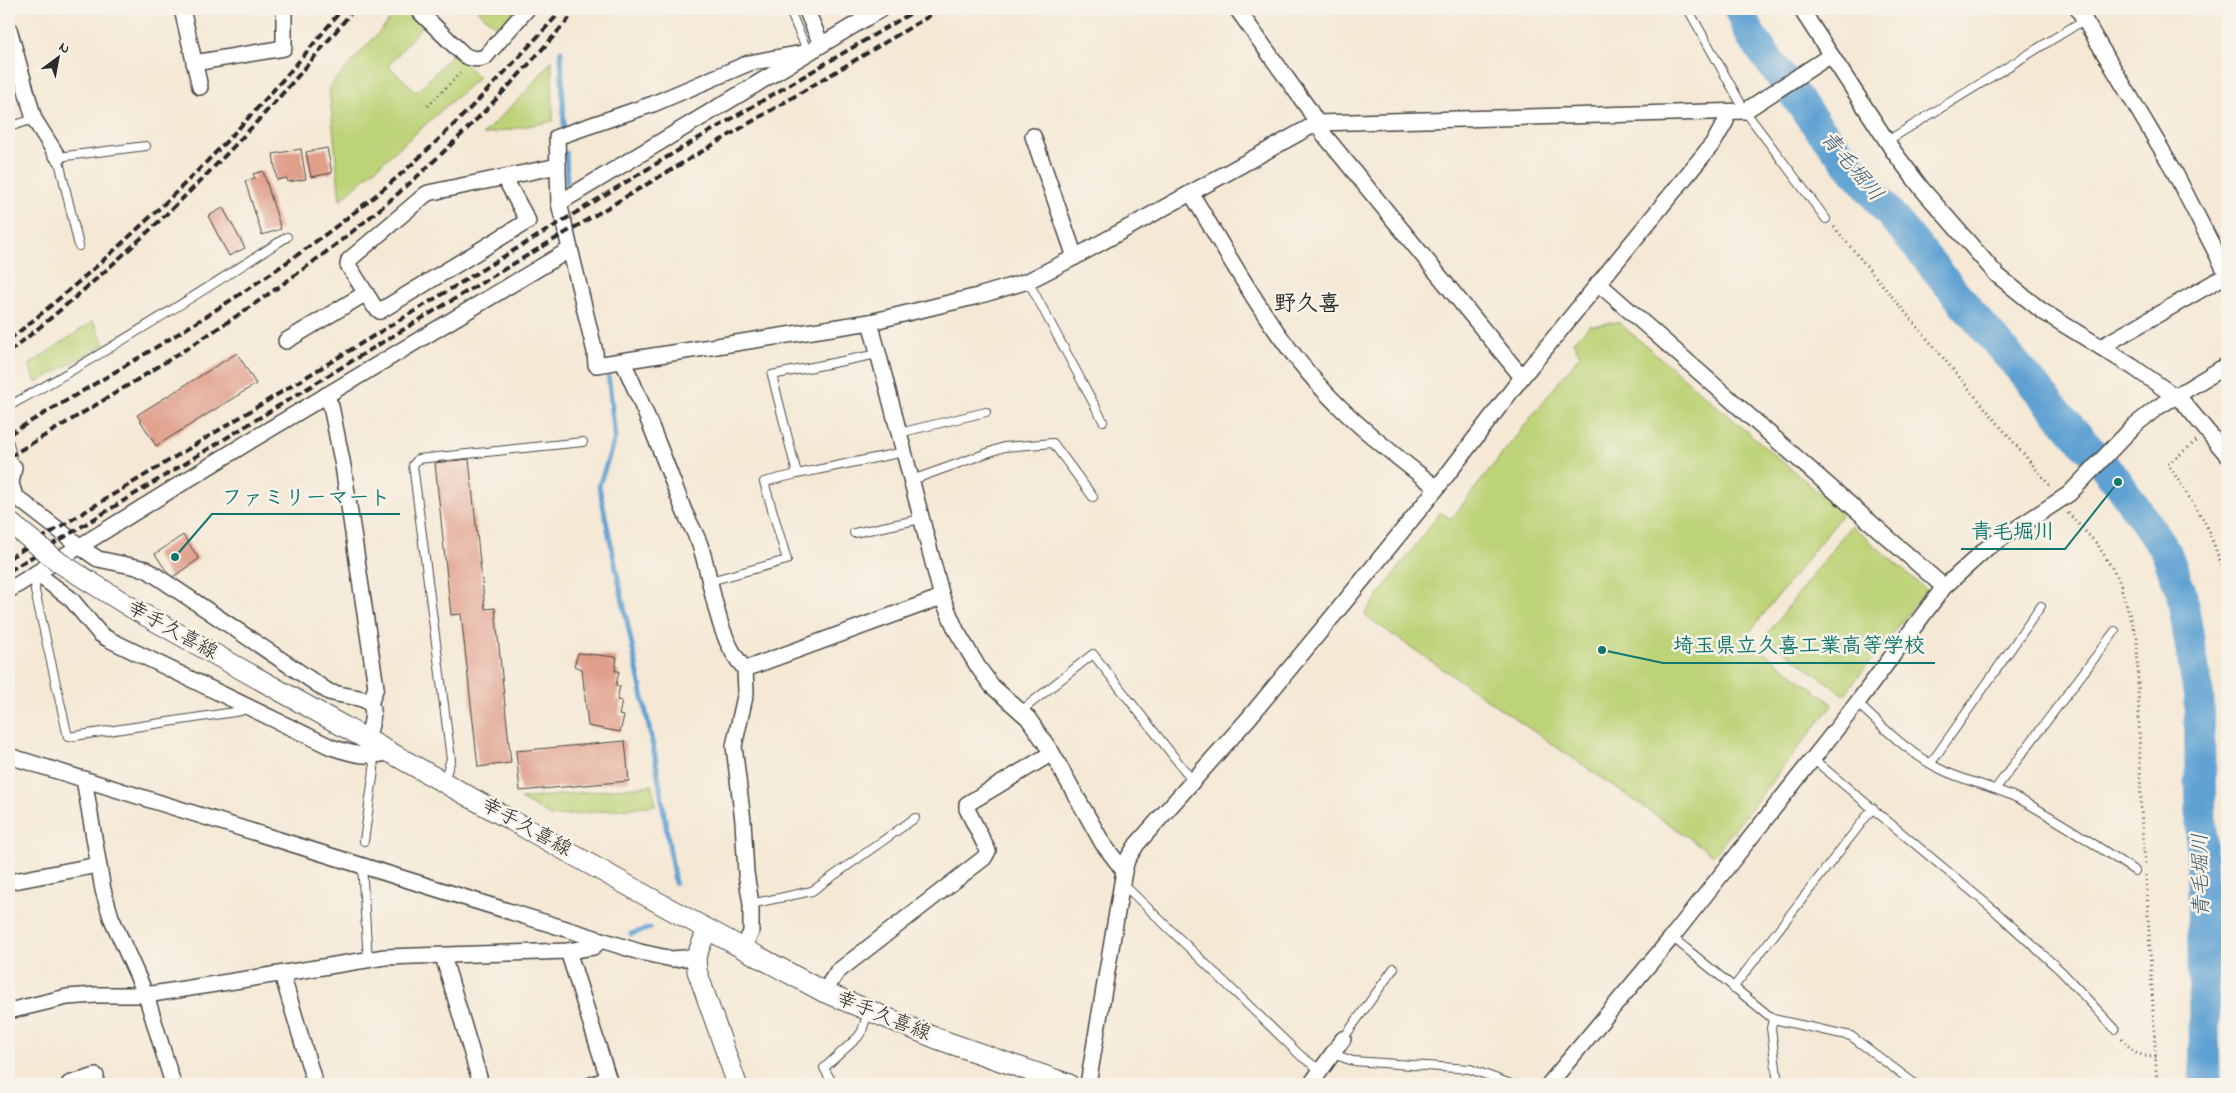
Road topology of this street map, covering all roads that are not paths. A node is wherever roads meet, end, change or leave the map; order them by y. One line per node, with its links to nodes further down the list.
1 (182, 9): 16 (street)
2 (284, 9): 16 (street)
3 (420, 9): 4 (street)
4 (527, 9)
5 (789, 9): 14 (lane)
6 (806, 9): 13 (street)
7 (879, 9): 13 (street)
8 (1237, 9): 21 (street)
9 (1688, 9): 18 (lane)
10 (1801, 9): 15 (street)
11 (2081, 15): 24 (lane); 36 (street)
12 (9, 29): 20 (street)
13 (821, 44): 14 (street)
14 (808, 52): 27 (street); 30 (street)
15 (1827, 58): 18 (street); 24 (street)
16 (194, 63): 17 (street)
17 (200, 87)
18 (1748, 109): 19 (street); 31 (lane)
19 (1725, 112): 21 (street); 38 (street)
20 (34, 119): 22 (lane); 26 (street)
21 (1317, 123): 29 (street); 46 (street)
22 (9, 127)
23 (1032, 136): 35 (street)
24 (1887, 141): 42 (street)
25 (146, 146): 26 (lane)
26 (58, 157): 33 (lane)
27 (558, 166): 28 (street); 30 (street)
28 (508, 177): 39 (street); 39 (street)
29 (1191, 193): 35 (street); 60 (street)
30 (559, 203): 34 (street)
31 (1826, 219)
32 (287, 236): 49 (lane)
33 (79, 246)
34 (569, 250): 44 (street); 47 (street)
35 (1075, 257): 37 (street)
36 (2227, 276): 42 (street)
37 (1028, 281): 40 (street); 51 (lane)
38 (1598, 283): 46 (street); 68 (street)
39 (366, 293): 41 (street)
40 (870, 322): 43 (street); 44 (street)
41 (286, 340)
42 (2101, 347): 48 (street)
43 (878, 354): 52 (street); 58 (lane)
44 (623, 362): 67 (street)
45 (2227, 365): 48 (street)
46 (1522, 377): 60 (street)
47 (326, 395): 65 (street); 75 (street)
48 (2174, 395): 56 (street); 68 (street)
49 (9, 406)
50 (986, 412): 52 (lane)
51 (1103, 421)
52 (899, 433): 55 (street)
53 (583, 442): 85 (lane)
54 (9, 443): 57 (lane)
55 (904, 452): 58 (lane); 59 (street)
56 (2227, 456)
57 (14, 467): 65 (street)
58 (797, 474): 67 (lane)
59 (912, 480): 61 (lane); 62 (street)
60 (1437, 488): 84 (street)
61 (1093, 497)
62 (922, 519): 64 (lane); 70 (street)
63 (9, 522): 78 (main road, 幸手久喜線, bridge)
64 (854, 533)
65 (78, 546): 66 (street); 75 (street)
66 (36, 573): 69 (street); 76 (street); 76 (lane)
67 (710, 581): 73 (street)
68 (1944, 588): 74 (street)
69 (9, 590)
70 (942, 597): 73 (street); 77 (street)
71 (2041, 606): 82 (lane)
72 (2115, 631): 86 (lane)
73 (745, 669): 95 (street)
74 (1857, 703): 81 (street); 82 (lane)
75 (370, 704): 78 (street)
76 (249, 706): 78 (street)
77 (1021, 711): 79 (street); 84 (lane)
78 (377, 749): 85 (main road, 幸手久喜線); 89 (lane)
79 (1052, 753): 93 (street); 107 (street)
80 (9, 756): 83 (street)
81 (1813, 758): 87 (lane); 97 (street)
82 (1931, 763): 86 (lane)
83 (84, 779): 90 (street); 91 (street)
84 (1192, 781): 93 (street)
85 (444, 782): 96 (main road, 幸手久喜線)
86 (1996, 788): 92 (lane)
87 (1873, 808): 106 (lane); 112 (lane)
88 (915, 818): 95 (lane)
89 (364, 841)
90 (362, 864): 98 (street); 103 (lane)
91 (98, 865): 94 (street); 108 (street)
92 (2135, 871)
93 (1123, 877): 115 (lane); 126 (street)
94 (9, 882)
95 (751, 904): 99 (street)
96 (707, 930): 99 (main road, 幸手久喜線); 102 (street)
97 (1672, 937): 106 (lane); 129 (street)
98 (601, 940): 100 (street); 102 (street)
99 (743, 949): 107 (main road, 幸手久喜線)
100 (568, 952): 101 (street); 117 (street)
101 (443, 956): 103 (street); 121 (street)
102 (696, 957): 123 (street)
103 (368, 961): 105 (street)
104 (1394, 968): 113 (lane)
105 (282, 974): 108 (street); 120 (street)
106 (1733, 988): 111 (lane)
107 (824, 992): 110 (main road, 幸手久喜線)
108 (146, 996): 109 (street); 119 (street)
109 (9, 1011)
110 (868, 1012): 124 (lane); 125 (main road, 幸手久喜線)
111 (1773, 1019): 130 (lane); 131 (lane)
112 (2115, 1029)
113 (1343, 1039): 114 (street)
114 (1333, 1054): 115 (street); 128 (lane)
115 (1321, 1071): 127 (street)
116 (96, 1076): 118 (street)
117 (609, 1082): 122 (street)
118 (69, 1084)
119 (173, 1084)
120 (315, 1084)
121 (481, 1084)
122 (594, 1084)
123 (737, 1084)
124 (833, 1084)
125 (1068, 1084)
126 (1088, 1084)
127 (1311, 1084)
128 (1511, 1084)
129 (1549, 1084)
130 (1778, 1084)
131 (1915, 1084)

